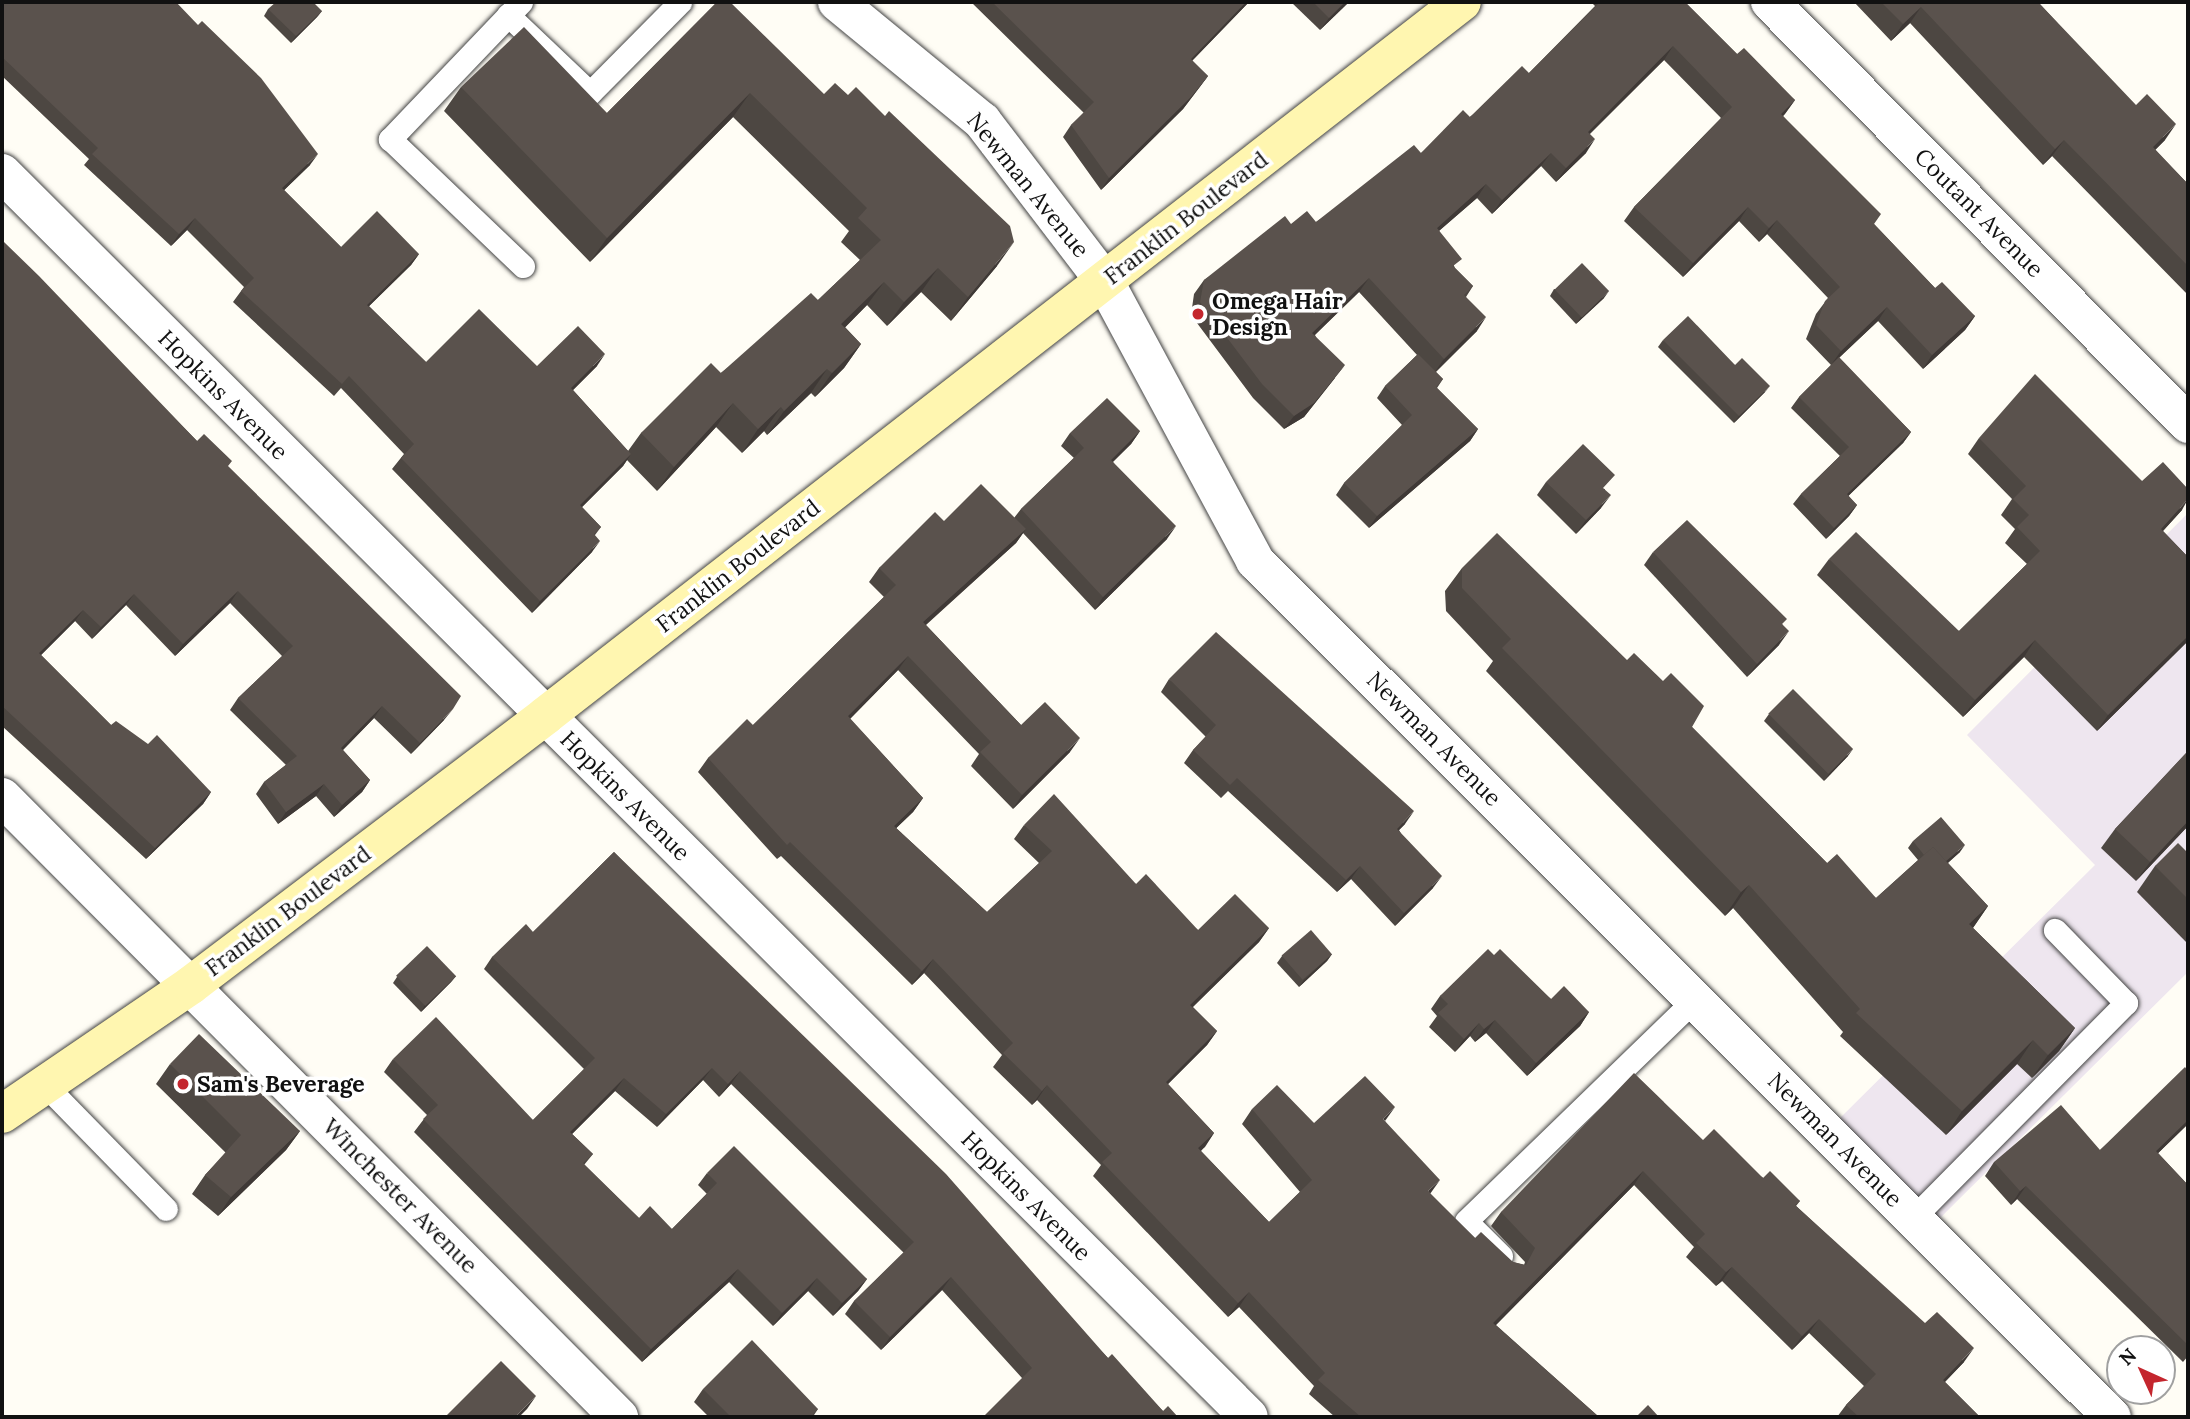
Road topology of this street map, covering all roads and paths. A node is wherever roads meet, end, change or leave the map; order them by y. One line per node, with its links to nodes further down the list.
1 (680, 2): 5 (lane)
2 (837, 2): 8 (street, Newman Avenue)
3 (1462, 2): 8 (street, Franklin Boulevard)
4 (1770, 2): 9 (street, Coutant Avenue)
5 (514, 8): 7 (lane)
6 (2, 173): 10 (street, Hopkins Avenue)
7 (523, 266)
8 (1105, 282): 10 (street, Franklin Boulevard); 14 (street, Newman Avenue)
9 (2188, 424)
10 (545, 716): 13 (street, Franklin Boulevard); 21 (street, Hopkins Avenue)
11 (2, 797): 13 (street, Winchester Avenue)
12 (2055, 930): 18 (lane)
13 (191, 985): 15 (street, Franklin Boulevard); 20 (street, Winchester Avenue)
14 (1694, 999): 18 (street, Newman Avenue); 19 (lane)
15 (45, 1085): 16 (street, Franklin Boulevard); 17 (lane)
16 (2, 1114)
17 (166, 1209)
18 (1913, 1218): 22 (street, Newman Avenue)
19 (1512, 1266)
20 (619, 1417)
21 (1249, 1417)
22 (2112, 1417)

